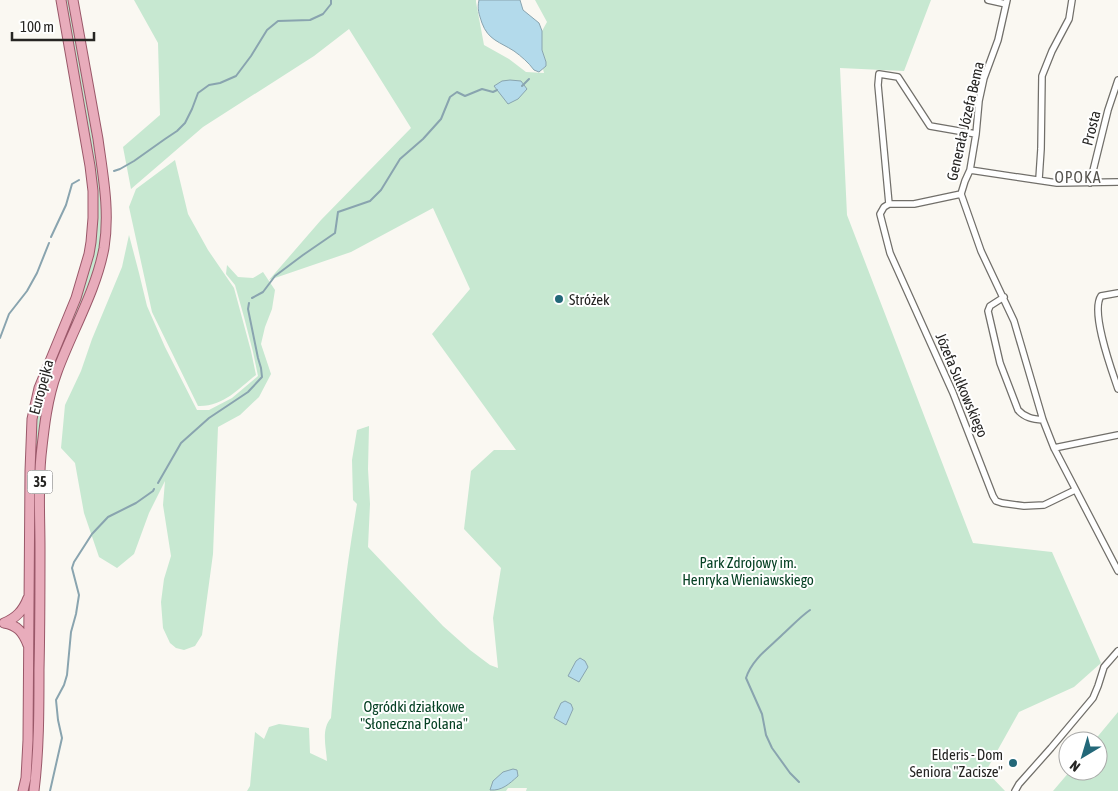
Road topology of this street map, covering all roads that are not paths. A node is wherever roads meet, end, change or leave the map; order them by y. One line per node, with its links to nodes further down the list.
1 (61, 0): 22 (main road, Europejka / 35)
2 (73, 0): 26 (main road, Europejka / 35)
3 (988, 0): 5 (street, Generała Józefa Bema)
4 (1072, 0): 9 (street)
5 (1007, 2): 7 (street, Generała Józefa Bema)
6 (1118, 80): 11 (street, Prosta)
7 (976, 134): 8 (street, Generała Józefa Bema); 13 (street, Józefa Sułkowskiego)
8 (970, 170): 9 (street); 12 (street, Generała Józefa Bema)
9 (1039, 180): 11 (street)
10 (1118, 182): 11 (street)
11 (1090, 183)
12 (961, 194): 13 (street); 15 (street, Generała Józefa Bema)
13 (889, 204): 20 (street, Józefa Sułkowskiego)
14 (1118, 293): 16 (street)
15 (1004, 298): 17 (street, Generała Józefa Bema); 17 (street)
16 (1118, 389)
17 (1043, 420): 19 (street, Generała Józefa Bema)
18 (1118, 436): 19 (street)
19 (1054, 448): 20 (street, Generała Józefa Bema)
20 (1075, 490): 21 (street, Generała Józefa Bema)
21 (1118, 571)
22 (30, 593): 23 (main road, Europejka / 35); 23 (main road)
23 (29, 648): 25 (main road, Europejka / 35)
24 (1118, 651): 27 (street)
25 (23, 791)
26 (34, 791)
27 (1015, 791)

